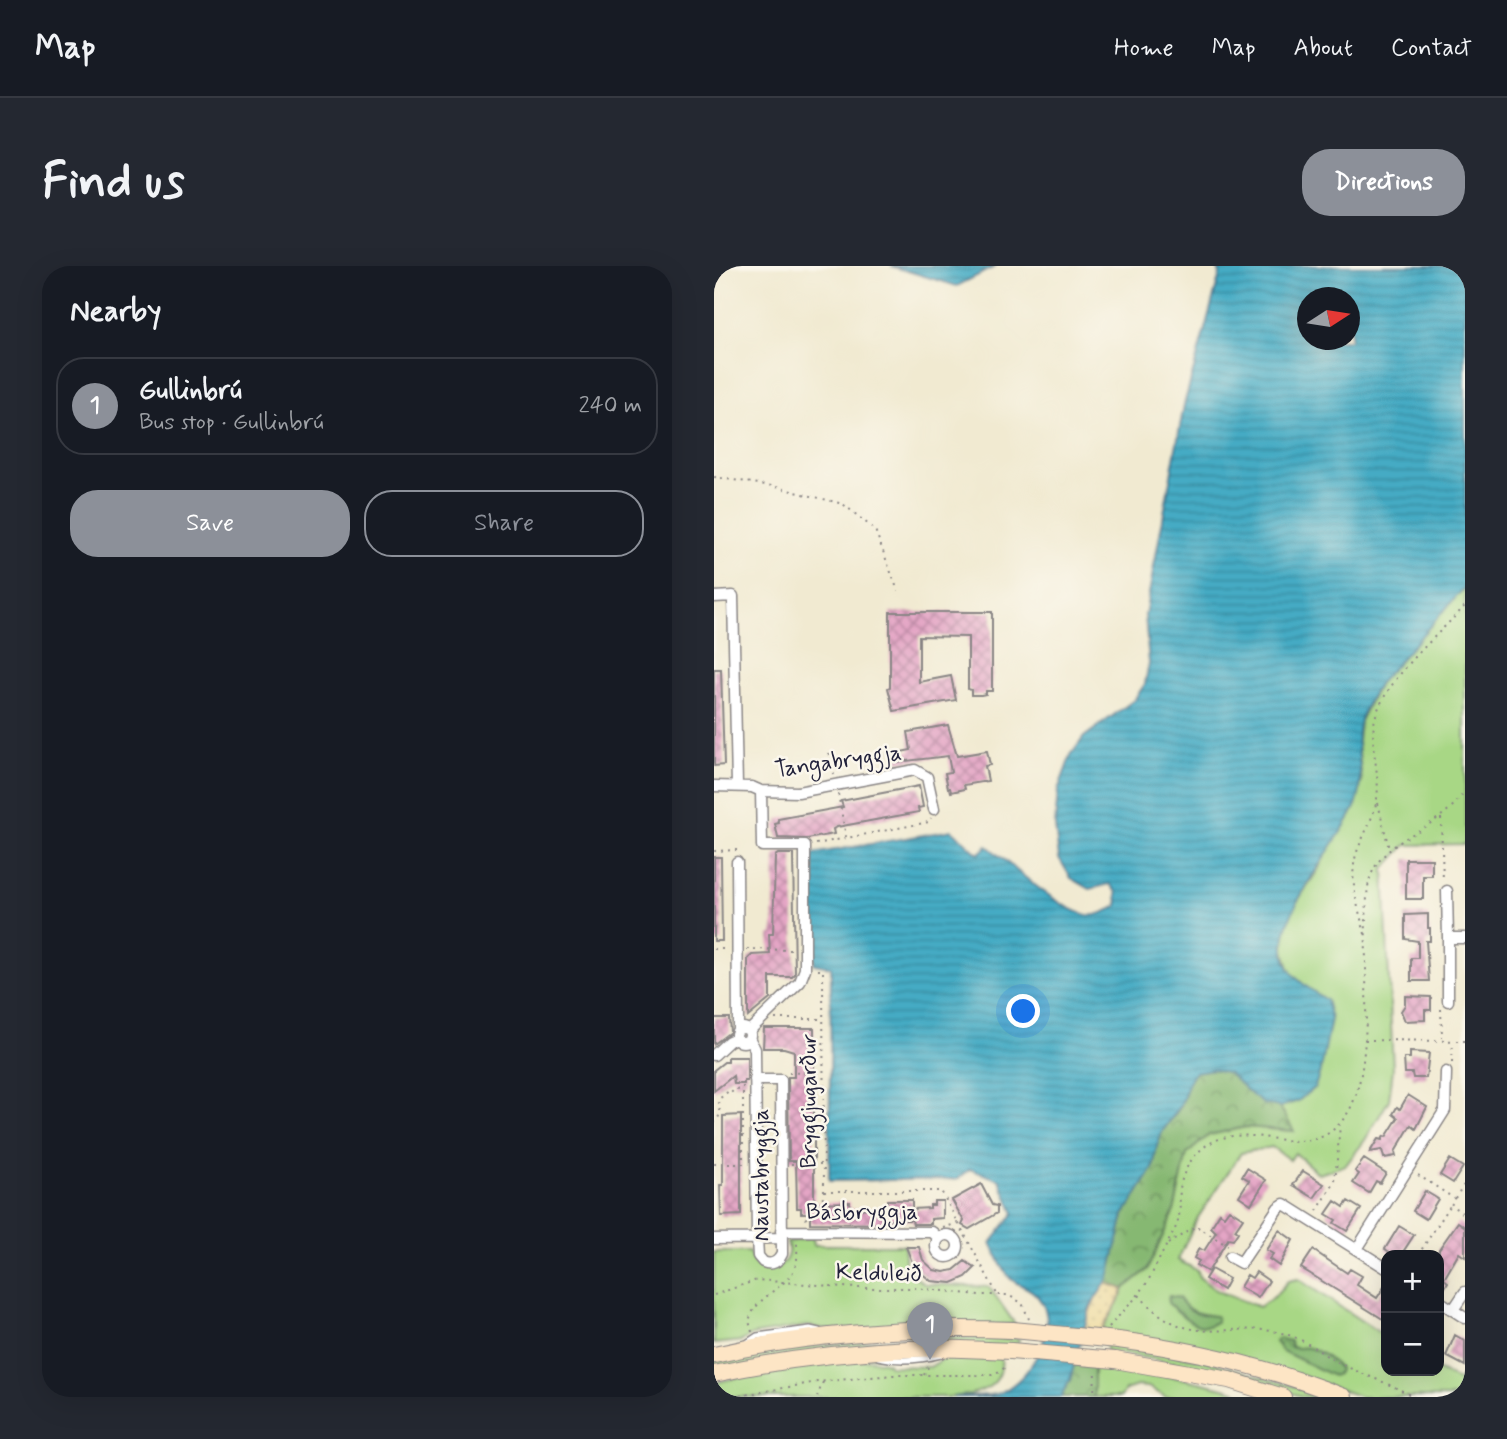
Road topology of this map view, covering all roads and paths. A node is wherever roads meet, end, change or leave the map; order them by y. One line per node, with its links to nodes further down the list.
1 (714, 477): 2 (path)
2 (898, 591)
3 (714, 597): 9 (street)
4 (1465, 606): 12 (path)
5 (829, 753): 6 (path)
6 (833, 770)
7 (836, 785): 11 (street, Tangabryggja); 13 (street, Tangabryggja); 15 (path)
8 (714, 786): 9 (street, Tangabryggja)
9 (737, 786): 11 (street, Tangabryggja)
10 (1465, 790): 14 (path)
11 (761, 791): 16 (street, Tangabryggja)
12 (1377, 800): 17 (path); 21 (path)
13 (934, 809): 15 (path)
14 (1441, 818): 17 (path); 20 (path)
15 (846, 838): 16 (path)
16 (804, 846): 26 (street)
17 (1390, 849): 21 (path)
18 (714, 851): 19 (path)
19 (737, 856): 25 (street, Naustabryggja)
20 (1447, 891): 22 (street)
21 (1366, 937): 34 (path)
22 (1448, 938): 23 (street); 30 (street)
23 (1465, 938)
24 (714, 949): 25 (path)
25 (737, 949): 26 (path); 33 (street, Naustabryggja)
26 (805, 950): 27 (street)
27 (805, 969): 28 (path); 31 (street)
28 (823, 981): 29 (path); 32 (path, Bryggjugarður)
29 (831, 981)
30 (1448, 1001): 35 (path)
31 (764, 1016): 32 (path); 33 (street)
32 (823, 1019): 47 (path, Bryggjugarður)
33 (743, 1034): 38 (street); 40 (street, Naustabryggja)
34 (1364, 1040): 35 (path); 42 (path)
35 (1442, 1041): 36 (path)
36 (1453, 1041): 37 (path); 39 (path)
37 (1465, 1041)
38 (714, 1055)
39 (1446, 1072): 48 (street)
40 (755, 1080): 57 (street, Naustabryggja); 59 (street, Naustabryggja)
41 (714, 1123): 44 (path)
42 (1340, 1124): 54 (path); 61 (path)
43 (714, 1164): 44 (path)
44 (743, 1164): 45 (path)
45 (750, 1164)
46 (786, 1164): 47 (path)
47 (824, 1164): 50 (path, Bryggjugarður)
48 (1409, 1169): 51 (path); 62 (street)
49 (1465, 1183): 51 (path)
50 (824, 1191): 55 (path); 56 (path, Bryggjugarður)
51 (1455, 1199): 52 (path)
52 (1451, 1206): 53 (path); 63 (path)
53 (1465, 1215)
54 (1311, 1221): 62 (street); 65 (street)
55 (959, 1222): 58 (path); 70 (path)
56 (797, 1234): 57 (street, Básbryggja); 58 (street, Básbryggja); 67 (path)
57 (781, 1235): 59 (street, Básbryggja); 59 (street, Naustabryggja)
58 (936, 1235)
59 (757, 1238): 60 (street, Básbryggja)
60 (714, 1239)
61 (1167, 1244): 65 (path); 71 (path)
62 (1357, 1249): 66 (street)
63 (1421, 1250)
64 (1230, 1257): 65 (street)
65 (1247, 1257)
66 (1381, 1265)
67 (784, 1282): 69 (path, Kelduleið); 70 (path, Kelduleið); 76 (path)
68 (1465, 1292): 73 (street)
69 (714, 1295)
70 (998, 1295): 75 (path, Kelduleið)
71 (1139, 1295): 77 (path); 91 (path)
72 (1444, 1304): 73 (street)
73 (1453, 1310): 74 (street)
74 (1465, 1318)
75 (1029, 1323)
76 (756, 1334)
77 (1114, 1334): 78 (main road, bridge); 90 (main road)
78 (714, 1355)
79 (1010, 1356): 82 (main road); 83 (path); 89 (main road, bridge)
80 (930, 1360): 83 (path)
81 (1096, 1368): 88 (path)
82 (714, 1374)
83 (924, 1375): 84 (path)
84 (823, 1381): 86 (path); 87 (path)
85 (1465, 1390): 92 (path)
86 (733, 1397)
87 (817, 1397)
88 (1094, 1397)
89 (1283, 1397)
90 (1344, 1397)
91 (1414, 1397)
92 (1459, 1397)

